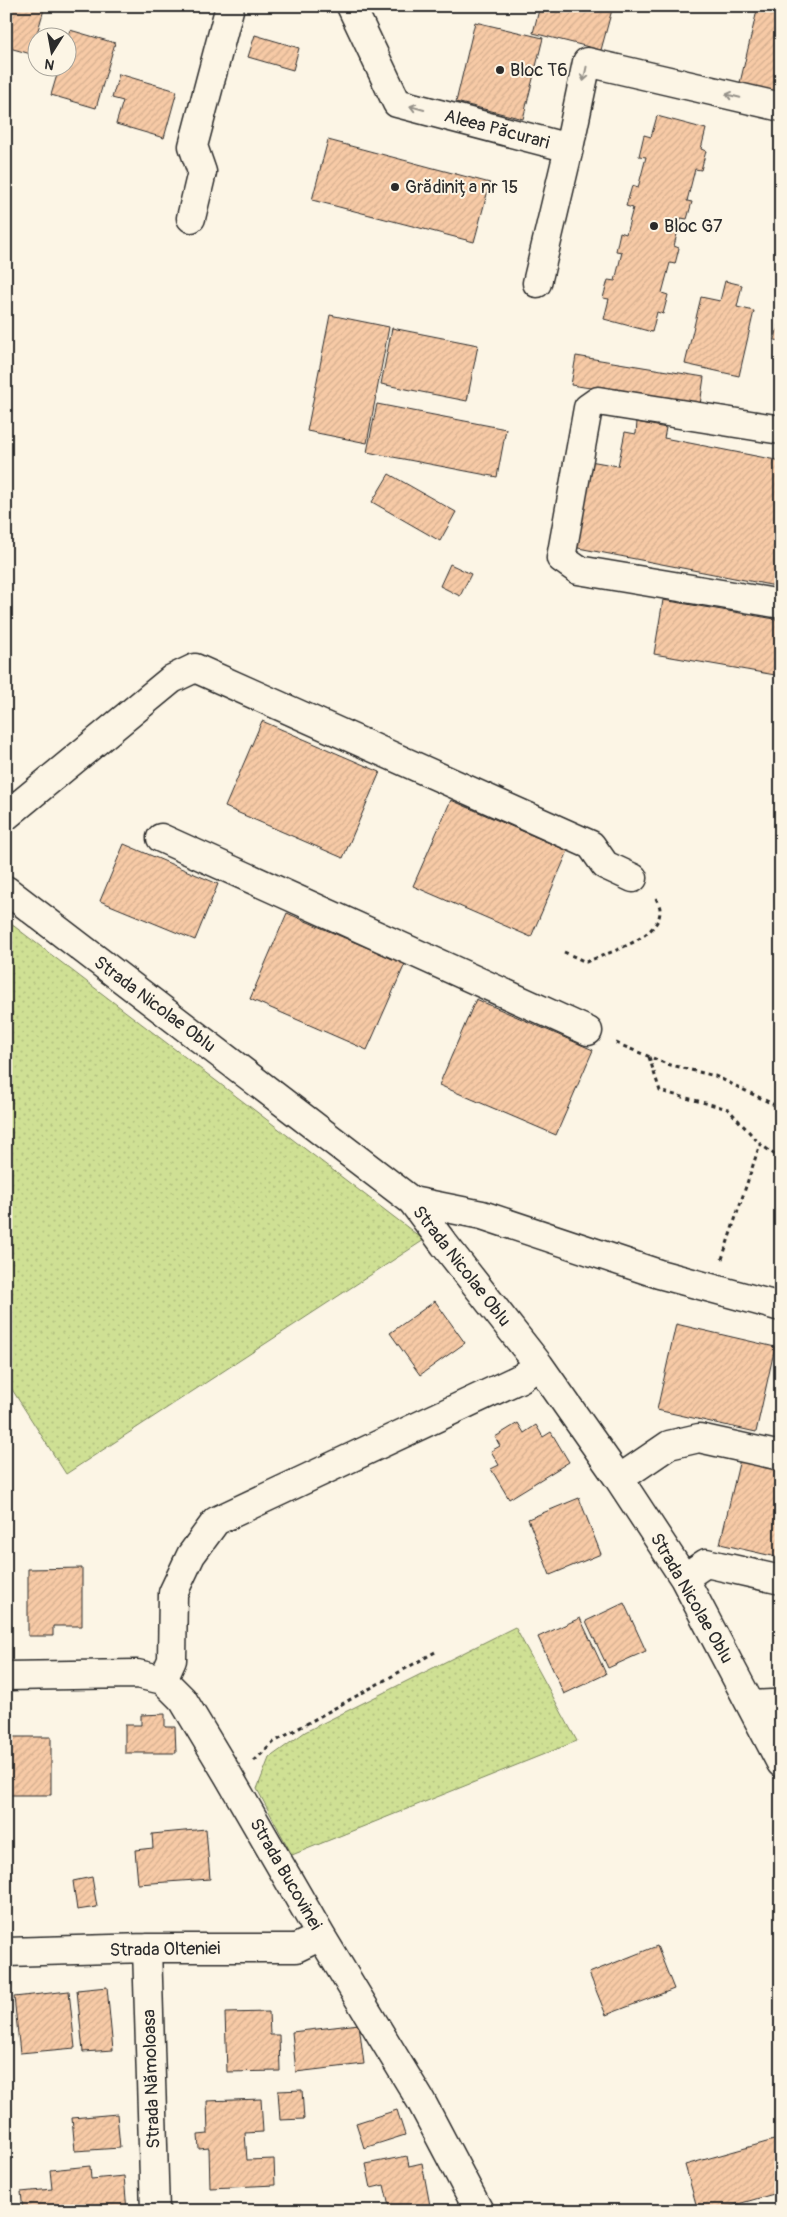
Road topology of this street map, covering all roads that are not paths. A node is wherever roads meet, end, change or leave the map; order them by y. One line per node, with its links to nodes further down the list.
1 (230, 6): 5 (street)
2 (351, 6): 4 (street, Aleea Păcurari, one-way to 2)
3 (781, 107): 4 (street, Aleea Păcurari, one-way to 4)
4 (569, 148): 6 (street)
5 (191, 218)
6 (537, 283)
7 (781, 430): 8 (street)
8 (781, 604)
9 (6, 816): 11 (street)
10 (161, 838): 13 (street)
11 (633, 878)
12 (6, 890): 14 (street, Strada Nicolae Oblu)
13 (588, 1031)
14 (412, 1201): 15 (street); 16 (street, Strada Nicolae Oblu)
15 (781, 1308)
16 (539, 1365): 18 (street, Strada Nicolae Oblu); 22 (street)
17 (781, 1456): 18 (street)
18 (619, 1479): 19 (street, Strada Nicolae Oblu)
19 (684, 1578): 20 (street); 23 (street, Strada Nicolae Oblu)
20 (781, 1580)
21 (6, 1676): 22 (street)
22 (163, 1680): 26 (street, Strada Bucovinei)
23 (751, 1705): 24 (street); 25 (street, Strada Nicolae Oblu)
24 (781, 1706)
25 (781, 1764)
26 (321, 1936): 27 (street, Strada Olteniei); 30 (street, Strada Bucovinei)
27 (147, 1948): 28 (street, Strada Olteniei); 29 (street, Strada Nămoloasa)
28 (6, 1952)
29 (155, 2211)
30 (480, 2211)

